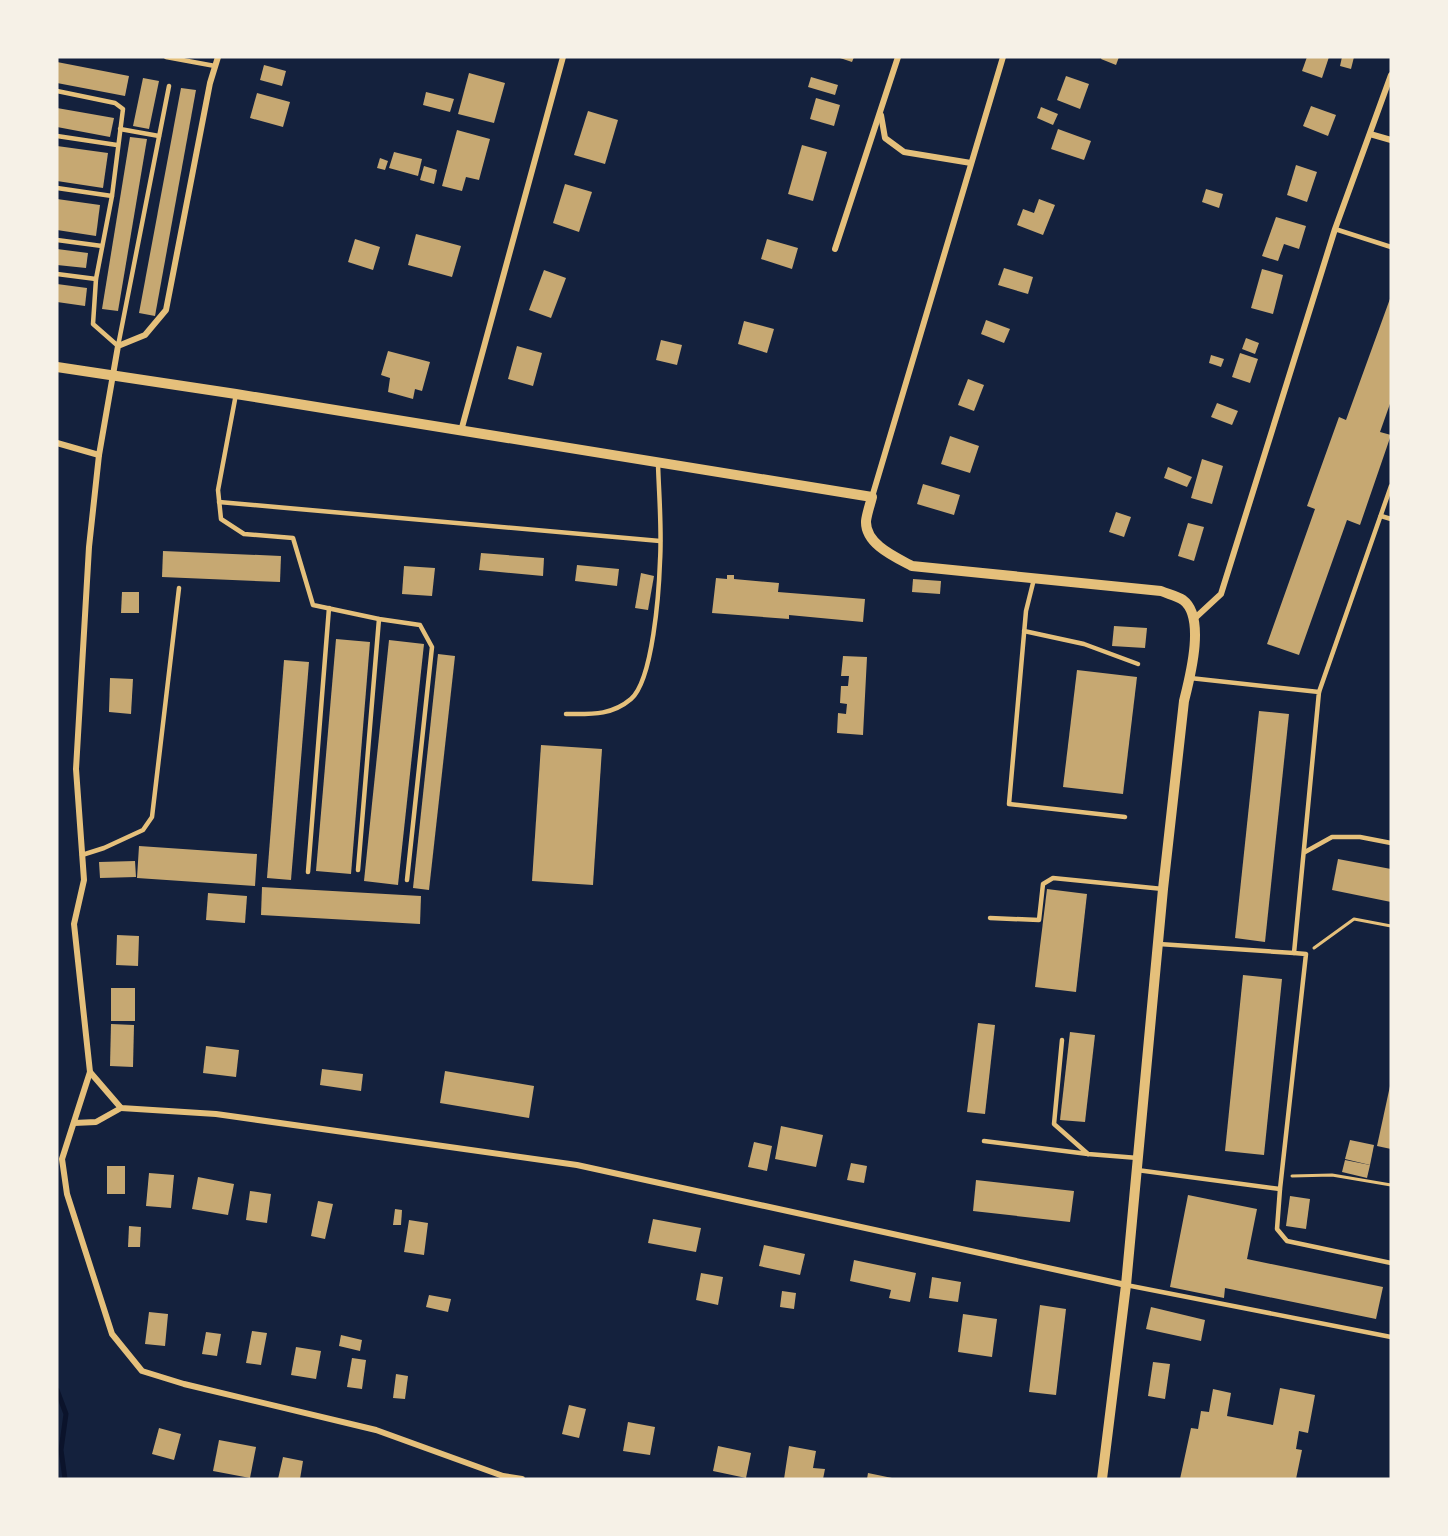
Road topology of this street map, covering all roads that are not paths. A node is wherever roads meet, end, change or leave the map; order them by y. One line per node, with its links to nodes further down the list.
1 (166, 57): 6 (lane)
2 (218, 57): 6 (street)
3 (563, 57): 31 (street)
4 (898, 57): 10 (street)
5 (1003, 57): 17 (street)
6 (215, 66): 27 (street)
7 (1391, 75): 12 (street)
8 (169, 86): 14 (lane)
9 (57, 91): 11 (lane)
10 (880, 114): 17 (street); 24 (street)
11 (120, 129): 14 (lane); 16 (lane)
12 (1370, 134): 15 (street); 20 (street)
13 (57, 136): 16 (lane)
14 (159, 136): 27 (lane)
15 (1391, 140)
16 (117, 145): 19 (lane)
17 (971, 164): 36 (street)
18 (57, 188): 19 (lane)
19 (112, 196): 22 (lane)
20 (1335, 229): 23 (lane); 45 (street)
21 (57, 240): 22 (lane)
22 (102, 246): 26 (lane)
23 (1391, 246)
24 (835, 249)
25 (57, 274): 26 (lane)
26 (96, 279): 27 (lane)
27 (118, 346): 29 (street)
28 (57, 367): 29 (street)
29 (112, 376): 30 (street); 33 (street)
30 (236, 394): 31 (street); 37 (lane)
31 (461, 431): 34 (street)
32 (57, 443): 33 (street)
33 (99, 455): 54 (street)
34 (658, 464): 36 (street); 40 (lane)
35 (1391, 486): 38 (lane)
36 (872, 498): 41 (street)
37 (219, 502): 40 (lane); 43 (lane)
38 (1381, 516): 39 (lane); 49 (lane)
39 (1391, 519)
40 (660, 542): 50 (lane)
41 (1034, 579): 45 (street); 46 (lane)
42 (179, 588): 54 (lane)
43 (329, 608): 44 (lane); 56 (lane)
44 (379, 619): 55 (lane); 57 (lane)
45 (1194, 619): 48 (street)
46 (1024, 631): 47 (lane); 51 (lane)
47 (1138, 664)
48 (1190, 678): 49 (lane); 58 (street)
49 (1319, 692): 53 (lane)
50 (566, 714)
51 (1125, 818)
52 (1391, 843): 53 (lane)
53 (1305, 852): 61 (lane)
54 (82, 855): 63 (street)
55 (358, 870)
56 (308, 872)
57 (407, 880)
58 (1163, 889): 59 (lane); 60 (street)
59 (990, 918)
60 (1158, 944): 61 (lane); 68 (street)
61 (1294, 952): 70 (lane)
62 (1062, 1040): 67 (lane)
63 (90, 1072): 64 (street); 65 (street)
64 (121, 1108): 65 (street); 72 (street)
65 (74, 1123): 74 (street)
66 (984, 1141): 67 (lane)
67 (1088, 1154): 68 (lane)
68 (1138, 1158): 69 (street)
69 (1137, 1170): 70 (lane); 72 (street)
70 (1280, 1189): 71 (lane)
71 (1391, 1263)
72 (1126, 1285): 73 (lane); 75 (street)
73 (1391, 1338)
74 (522, 1479)
75 (1102, 1479)

